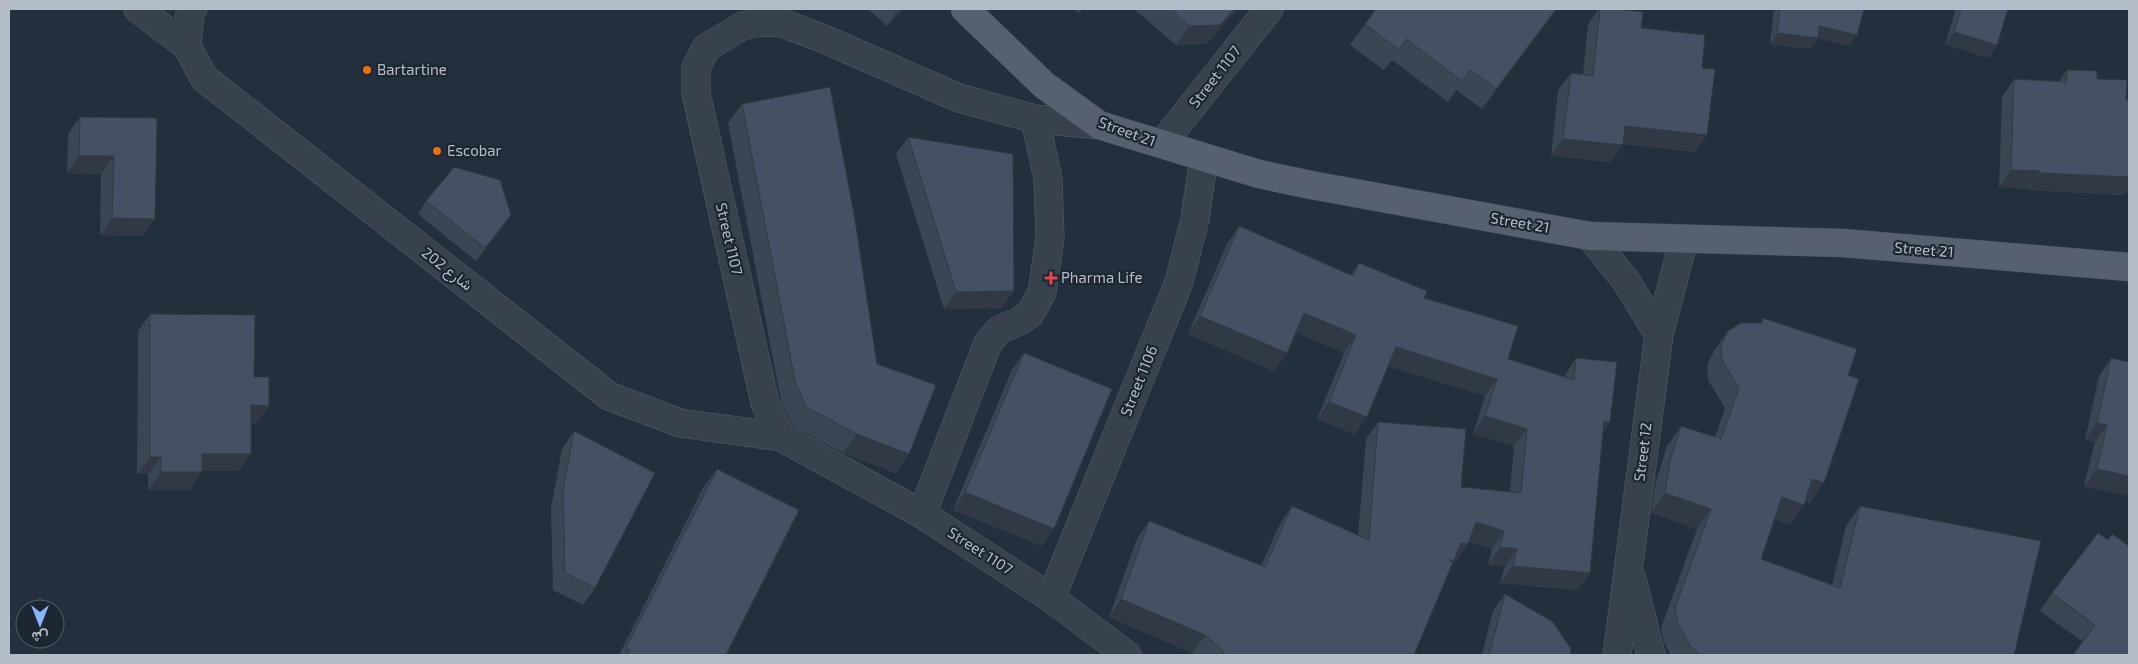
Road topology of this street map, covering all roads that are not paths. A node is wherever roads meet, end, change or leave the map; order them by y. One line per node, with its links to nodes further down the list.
1 (138, 9): 5 (street)
2 (193, 9): 5 (street)
3 (965, 9): 7 (main road, Street 21)
4 (1269, 9): 8 (street, Street 1107)
5 (187, 46): 14 (street, شارع 202)
6 (1035, 119): 7 (street, Street 1107); 14 (street, Street 1107); 15 (street)
7 (1099, 125): 8 (main road, Street 21)
8 (1162, 144): 9 (main road, Street 21)
9 (1204, 158): 10 (main road, Street 21); 17 (street, Street 1106)
10 (1590, 236): 11 (main road, Street 21); 13 (street)
11 (1684, 239): 12 (main road, Street 21); 13 (street, Street 12)
12 (2129, 267)
13 (1659, 335): 16 (street, Street 12)
14 (782, 437): 15 (street, Street 1107)
15 (922, 514): 17 (street, Street 1107)
16 (1628, 568): 19 (street, Street 12); 20 (street, Street 12)
17 (1051, 598): 18 (street, Street 1107)
18 (1127, 655)
19 (1617, 655)
20 (1651, 655)

